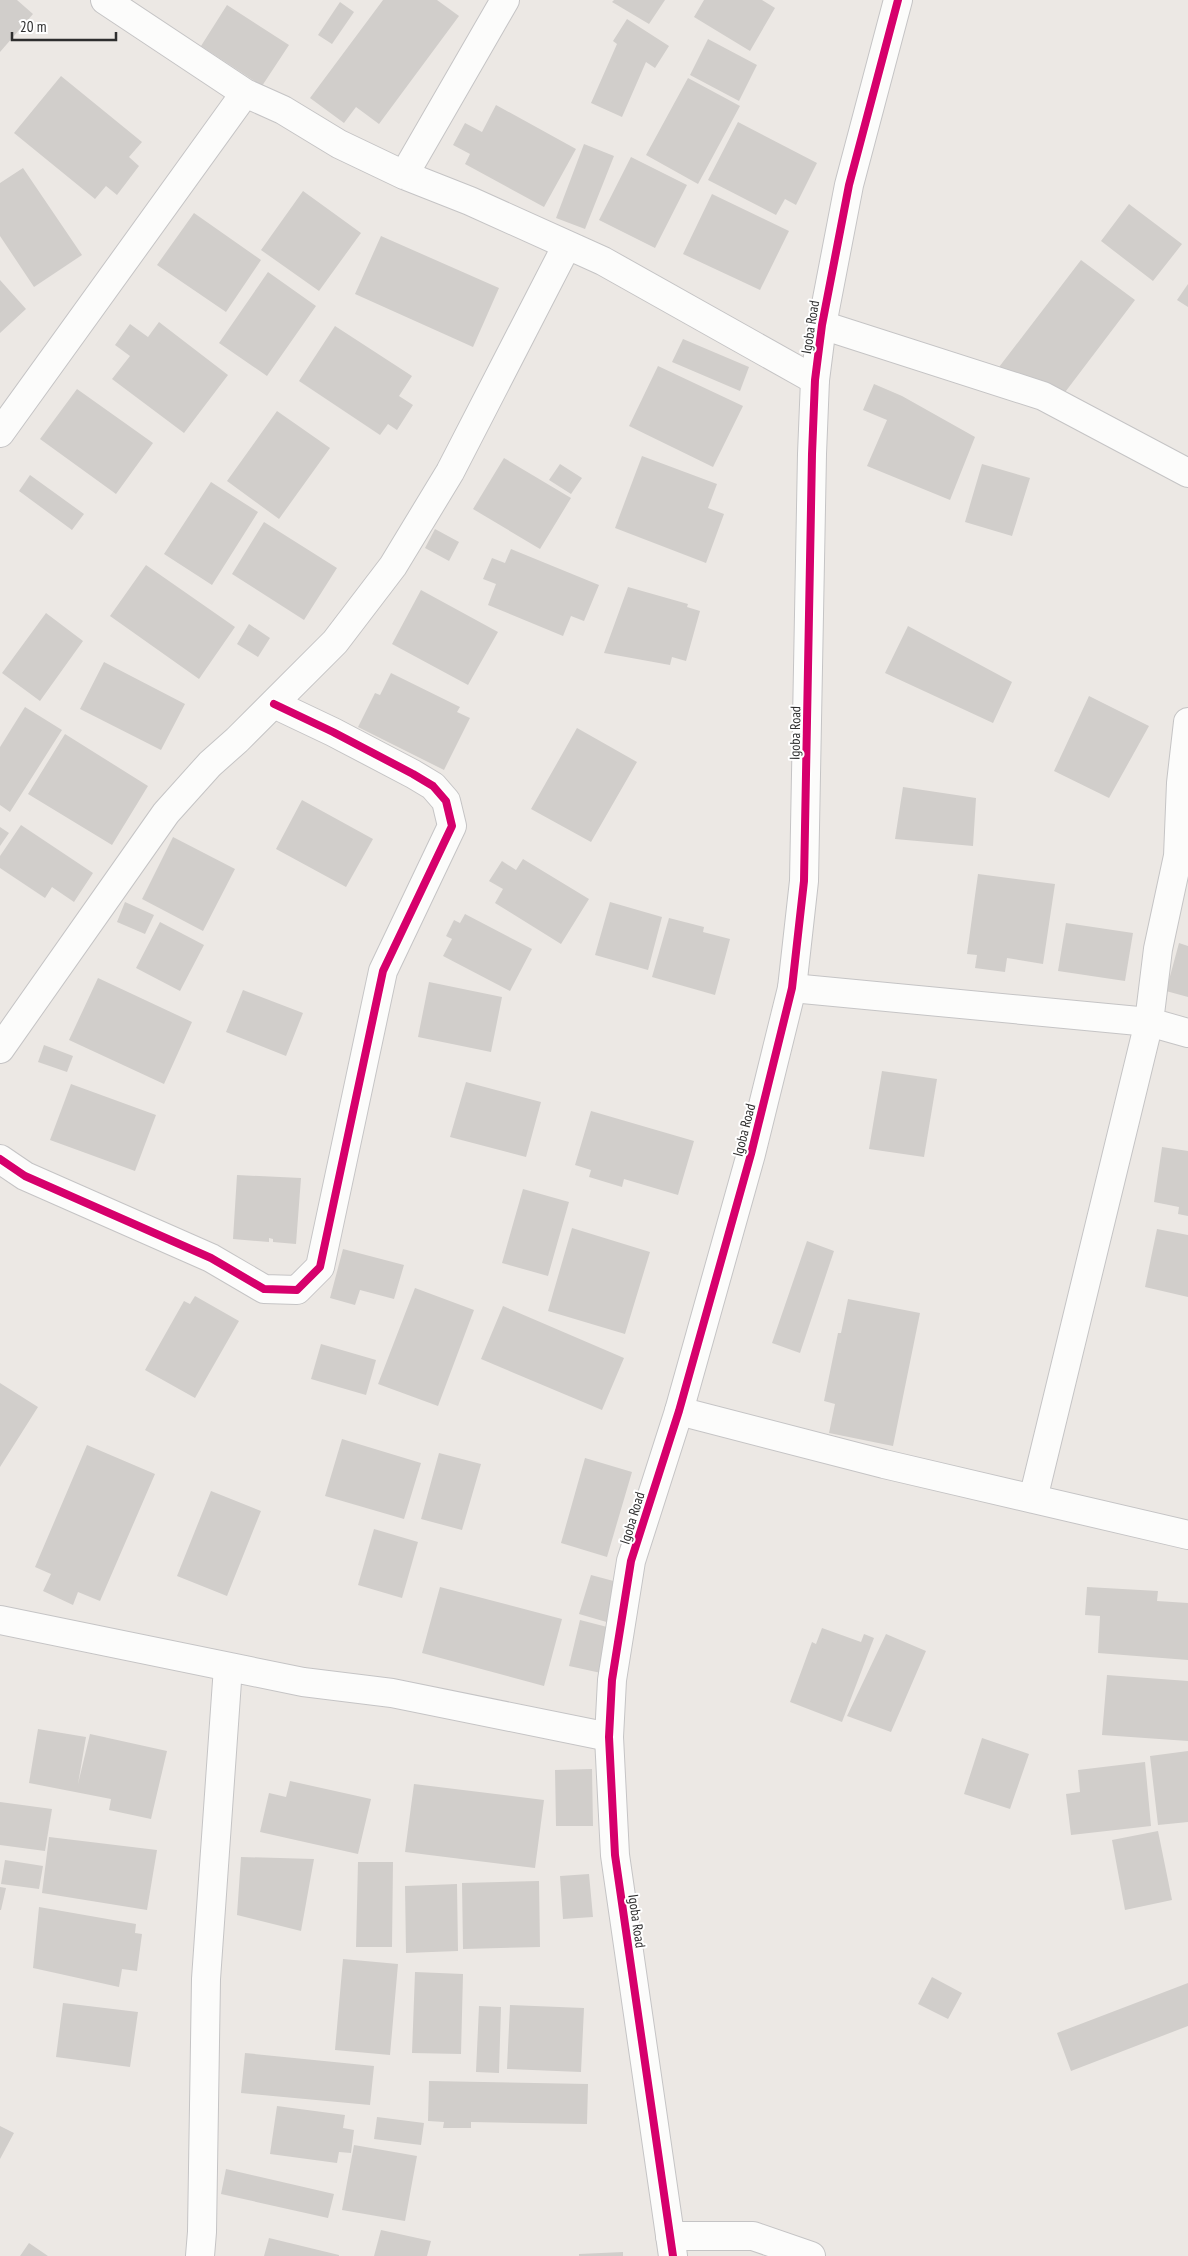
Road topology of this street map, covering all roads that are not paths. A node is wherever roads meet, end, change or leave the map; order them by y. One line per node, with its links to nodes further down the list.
1 (104, 0): 4 (street)
2 (505, 0): 5 (street)
3 (898, 0): 7 (street, Igoba Road)
4 (245, 93): 5 (street); 9 (street)
5 (404, 175): 6 (street)
6 (567, 245): 8 (street); 11 (street)
7 (822, 325): 8 (street, Igoba Road); 10 (street)
8 (815, 380): 13 (street, Igoba Road)
9 (0, 433)
10 (1188, 473)
11 (274, 704): 16 (street); 17 (street)
12 (1188, 722): 14 (street)
13 (792, 988): 14 (street); 18 (street, Igoba Road)
14 (1148, 1022): 15 (street); 19 (street)
15 (1188, 1033)
16 (0, 1049)
17 (0, 1159)
18 (678, 1411): 19 (street); 23 (street, Igoba Road)
19 (1033, 1499): 20 (street)
20 (1188, 1534)
21 (0, 1620): 22 (street)
22 (228, 1667): 23 (street); 25 (street)
23 (609, 1737): 24 (street, Igoba Road)
24 (672, 2246): 26 (street)
25 (200, 2256)
26 (811, 2256)

